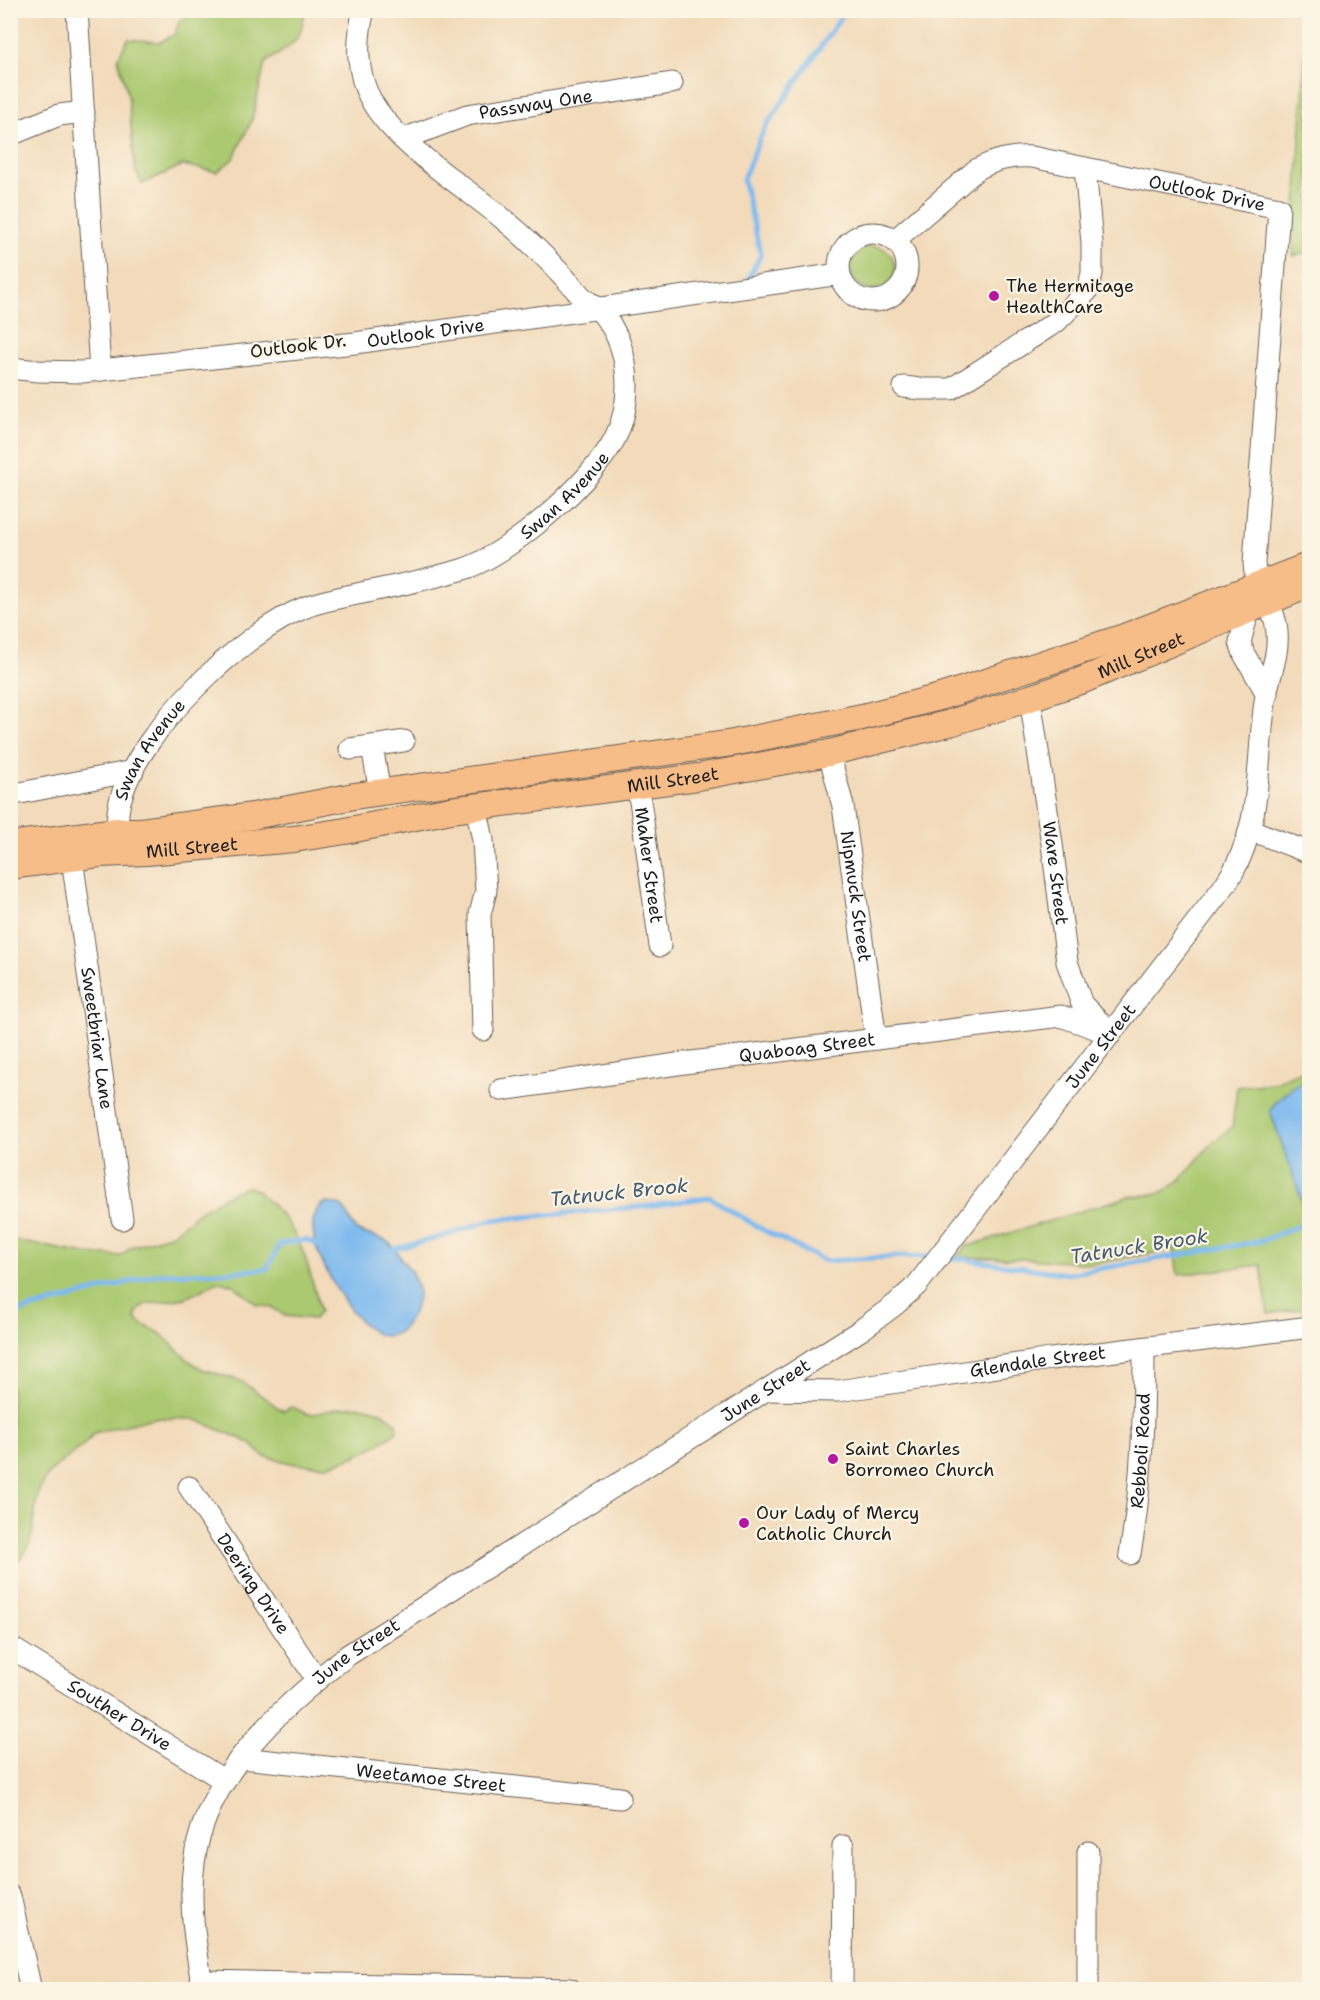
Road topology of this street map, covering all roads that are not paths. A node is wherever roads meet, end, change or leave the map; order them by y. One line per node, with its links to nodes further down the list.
1 (77, 10): 4 (street)
2 (364, 10): 6 (street, Swan Avenue)
3 (672, 83): 6 (street, Passway One)
4 (84, 112): 5 (street); 12 (street)
5 (10, 135)
6 (403, 139): 10 (street, Swan Avenue)
7 (1084, 168): 8 (street, Outlook Drive); 13 (street); 16 (street, Outlook Drive)
8 (895, 240): 9 (street); 9 (street)
9 (840, 274): 10 (street, Outlook Drive)
10 (597, 309): 12 (street, Outlook Drive); 23 (street, Swan Avenue)
11 (10, 368): 12 (street, Outlook Drive)
12 (99, 370)
13 (904, 387)
14 (1310, 566): 16 (main road, Mill Street)
15 (1310, 584): 16 (main road, Mill Street)
16 (1258, 597): 17 (street, June Street); 17 (street); 18 (main road, Mill Street); 25 (main road, Mill Street)
17 (1267, 694): 28 (street, June Street)
18 (1030, 698): 22 (main road, Mill Street); 36 (street, Ware Street)
19 (404, 741): 20 (street)
20 (372, 746): 21 (street); 25 (street)
21 (350, 749)
22 (829, 753): 24 (main road, Mill Street); 37 (street, Nipmuck Street)
23 (133, 771): 26 (street); 29 (street, Swan Avenue)
24 (636, 785): 27 (main road, Mill Street); 34 (street, Maher Street)
25 (380, 793): 29 (main road, Mill Street)
26 (10, 795)
27 (476, 806): 29 (main road, Mill Street); 35 (street)
28 (1251, 830): 31 (street); 36 (street, June Street)
29 (118, 842): 30 (main road, Mill Street); 32 (main road, Mill Street)
30 (10, 845)
31 (1310, 853)
32 (72, 858): 33 (main road, Mill Street); 39 (street, Sweetbriar Lane)
33 (10, 866)
34 (660, 946)
35 (483, 1030)
36 (1111, 1034): 37 (street, Quaboag Street); 42 (street, June Street)
37 (876, 1039): 38 (street, Quaboag Street)
38 (501, 1090)
39 (122, 1219)
40 (1310, 1327): 41 (street, Glendale Street)
41 (1144, 1348): 42 (street, Glendale Street); 44 (street, Rebboli Road)
42 (766, 1390): 46 (street, June Street)
43 (189, 1487): 46 (street, Deering Drive)
44 (1130, 1554)
45 (15, 1650): 48 (street, Souther Drive)
46 (317, 1680): 47 (street, June Street)
47 (242, 1758): 48 (street, June Street); 49 (street, Weetamoe Street)
48 (225, 1780): 53 (street, June Street)
49 (620, 1798)
50 (843, 1846): 56 (street)
51 (1088, 1852): 57 (street)
52 (10, 1896): 54 (street)
53 (203, 1985): 55 (street)
54 (31, 1989)
55 (570, 1989)
56 (842, 1989)
57 (1088, 1989)

